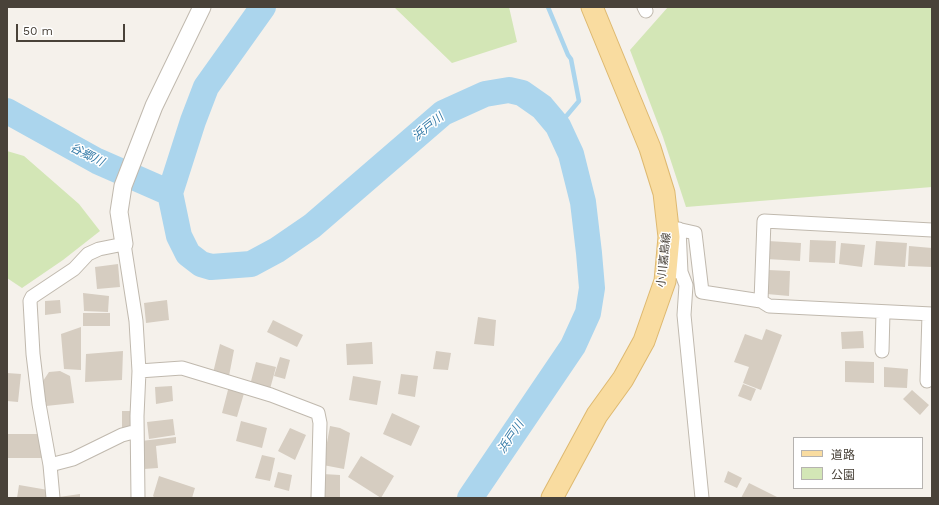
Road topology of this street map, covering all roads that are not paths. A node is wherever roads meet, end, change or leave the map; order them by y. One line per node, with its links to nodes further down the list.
1 (202, 7): 5 (street)
2 (592, 7): 3 (main road, 小川嘉島線)
3 (673, 228): 6 (main road, 小川嘉島線); 7 (street)
4 (932, 230): 7 (street)
5 (124, 244): 11 (street); 14 (street)
6 (674, 271): 18 (main road, 小川嘉島線); 19 (street)
7 (761, 301): 8 (street)
8 (883, 312): 9 (street); 10 (street)
9 (930, 314): 12 (street)
10 (882, 351)
11 (139, 371): 13 (street); 17 (street)
12 (927, 381)
13 (137, 431): 14 (street); 16 (street)
14 (50, 465): 15 (street)
15 (53, 498)
16 (138, 498)
17 (318, 498)
18 (552, 498)
19 (702, 498)

